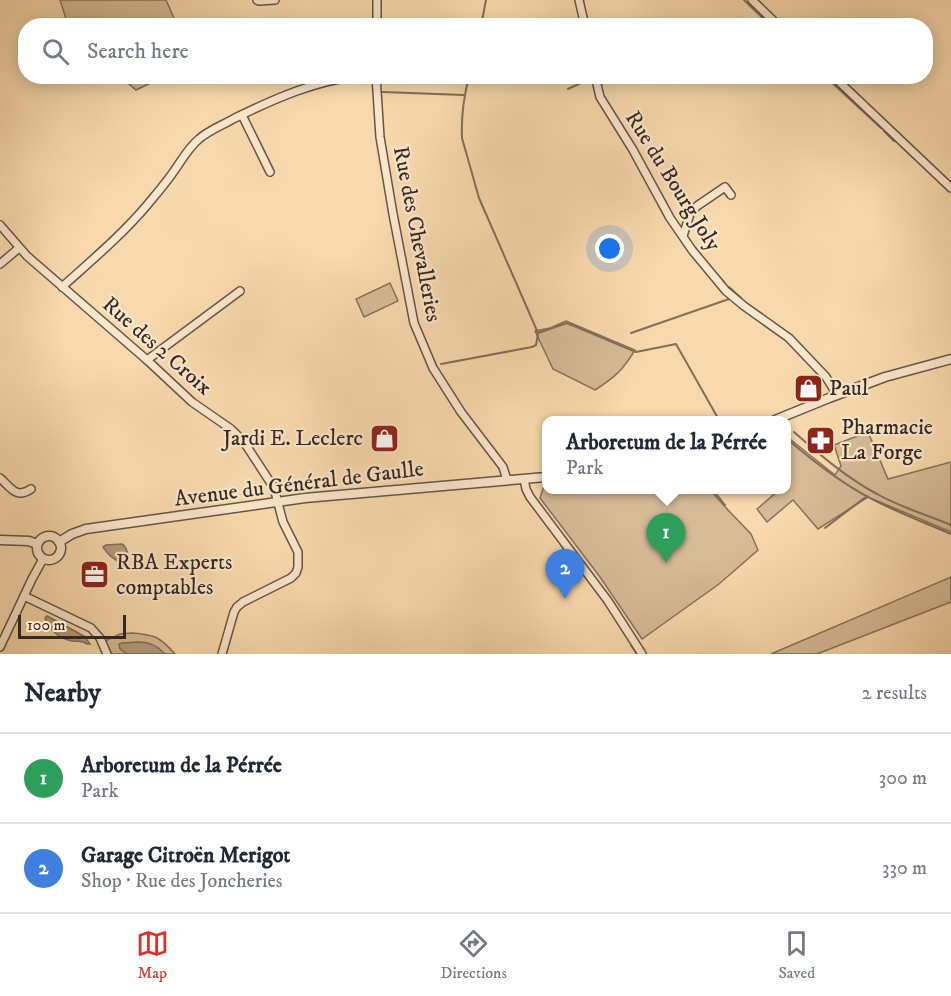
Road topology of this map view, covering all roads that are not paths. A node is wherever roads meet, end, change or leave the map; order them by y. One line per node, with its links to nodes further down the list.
1 (257, 0): 2 (street)
2 (275, 0)
3 (377, 0): 6 (street)
4 (579, 0): 7 (street)
5 (752, 0): 8 (street)
6 (377, 18)
7 (583, 18)
8 (771, 18)
9 (318, 84): 13 (street)
10 (377, 84): 30 (street, Rue des Chevalleries)
11 (597, 84): 18 (street, Rue du Bourg Joly)
12 (841, 84): 15 (street)
13 (242, 115): 14 (street); 21 (street)
14 (270, 172)
15 (951, 188)
16 (731, 195): 18 (street)
17 (1, 229): 19 (street, Rue des 2 Croix)
18 (683, 236): 25 (street, Rue du Bourg Joly)
19 (19, 248): 20 (street); 21 (street, Rue des 2 Croix)
20 (0, 264)
21 (63, 287): 24 (street, Rue des 2 Croix)
22 (240, 291): 24 (street)
23 (951, 359): 25 (street)
24 (147, 360): 32 (street, Rue des 2 Croix)
25 (837, 395): 26 (street)
26 (785, 416)
27 (542, 477): 29 (street, Avenue du Général de Gaulle)
28 (0, 478): 31 (street)
29 (524, 479): 30 (street, Avenue du Général de Gaulle); 41 (street)
30 (507, 480): 32 (street, Avenue du Général de Gaulle)
31 (31, 489)
32 (278, 502): 34 (street, Avenue du Général de Gaulle); 40 (street, Rue des 2 Croix)
33 (0, 540): 35 (street)
34 (59, 542): 35 (street); 36 (street)
35 (37, 544): 36 (street)
36 (43, 559): 37 (street)
37 (24, 596): 38 (street); 39 (street)
38 (0, 647)
39 (107, 654)
40 (222, 654)
41 (642, 654)

